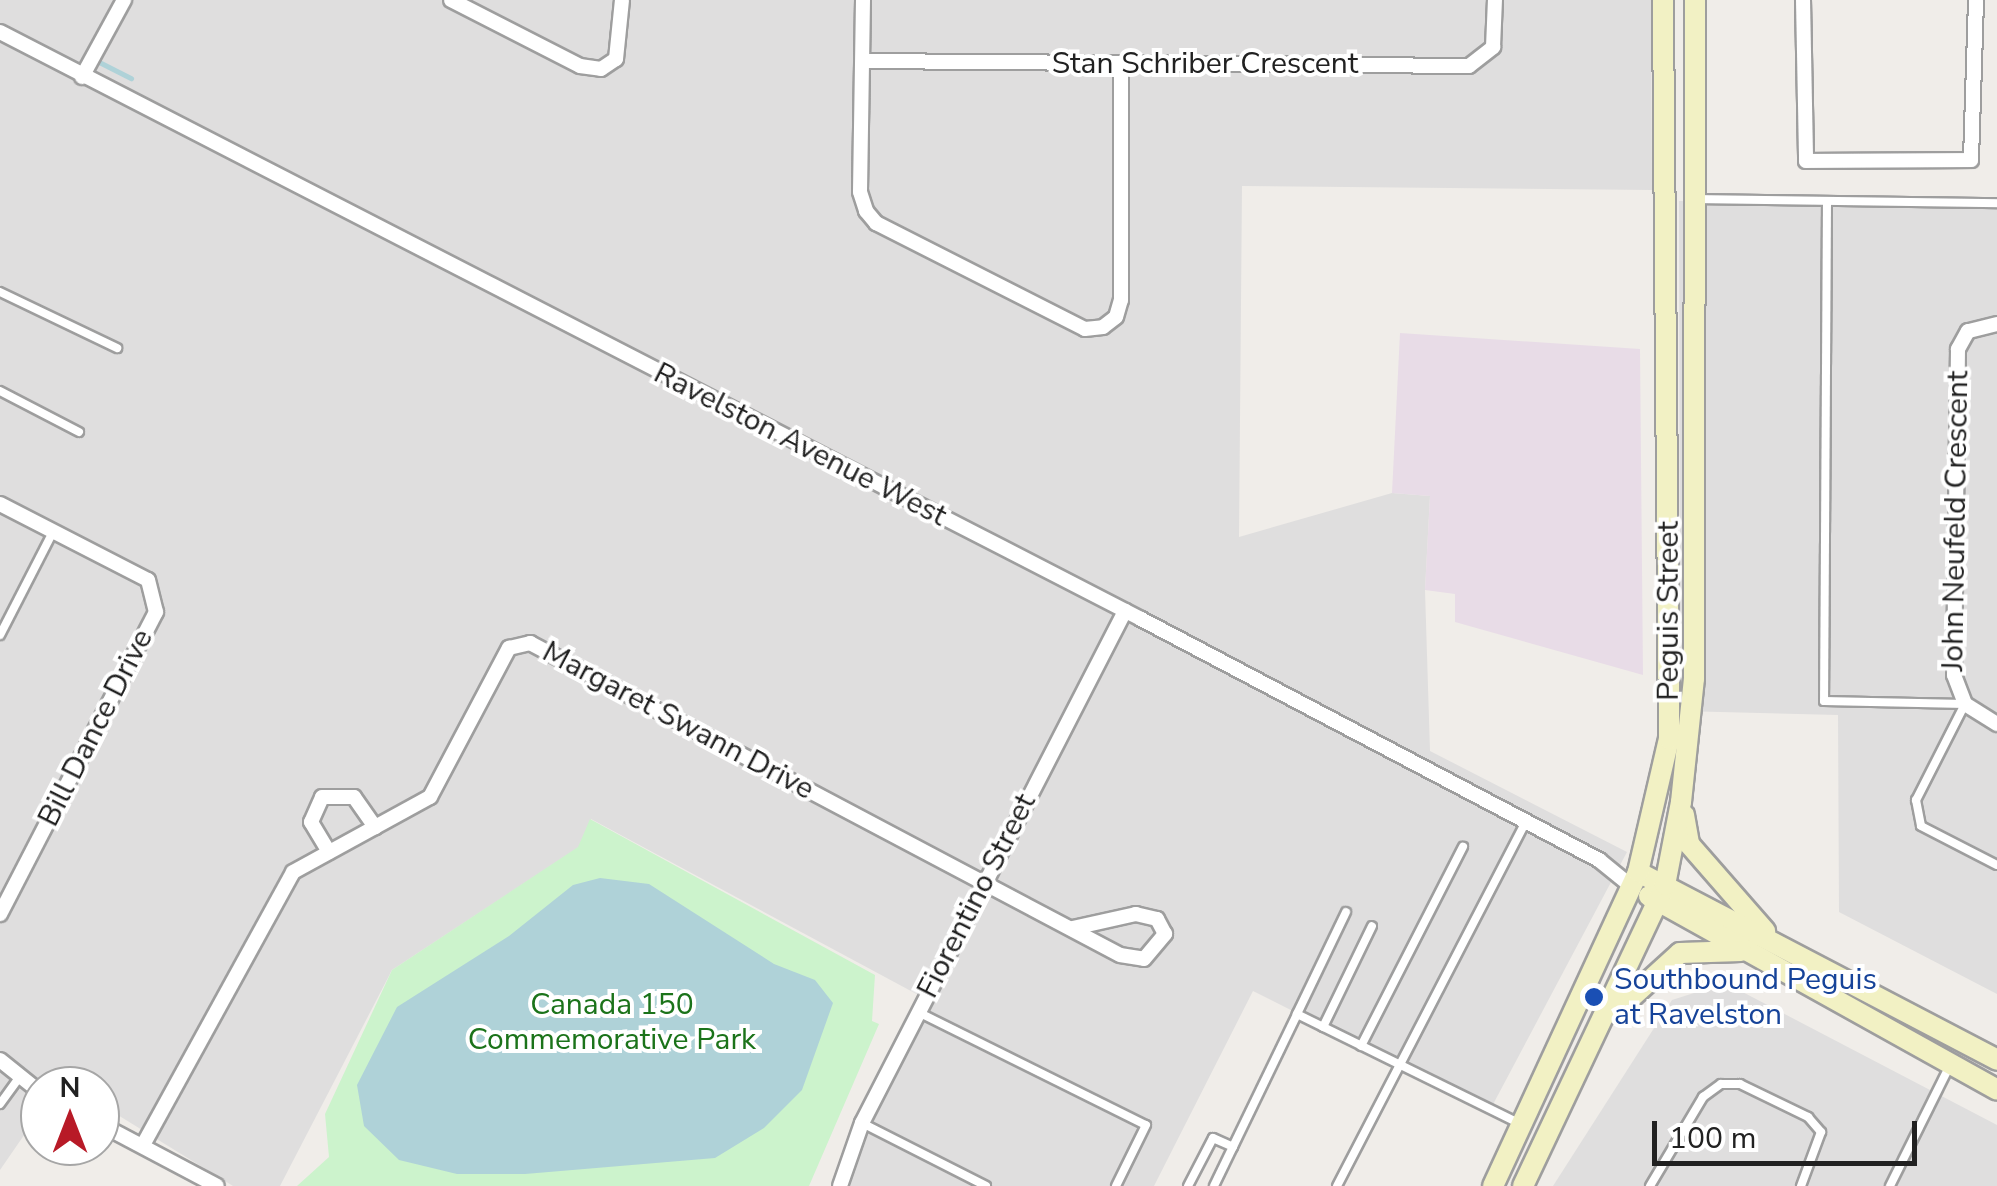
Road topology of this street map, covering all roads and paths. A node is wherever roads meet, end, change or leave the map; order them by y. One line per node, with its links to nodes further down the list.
1 (124, 0): 13 (street)
2 (451, 0): 3 (street)
3 (622, 0)
4 (863, 0): 11 (street)
5 (1494, 0): 12 (street, Stan Schriber Crescent)
6 (1664, 0): 21 (street, Peguis Street)
7 (1695, 0): 14 (street, Peguis Street)
8 (1803, 0): 9 (street)
9 (1976, 0)
10 (0, 32): 13 (street, Ravelston Avenue West)
11 (863, 61): 12 (street, Stan Schriber Crescent); 12 (street)
12 (1121, 63)
13 (82, 77): 26 (street, Ravelston Avenue West)
14 (1697, 199): 15 (lane); 22 (street, Peguis Street)
15 (1827, 201): 16 (lane); 28 (lane)
16 (1997, 203)
17 (0, 292): 19 (lane)
18 (1997, 324): 28 (street, John Neufeld Crescent)
19 (117, 348)
20 (0, 391): 23 (lane)
21 (1666, 393): 22 (lane); 36 (street, Peguis Street)
22 (1696, 394): 30 (street, Peguis Street)
23 (78, 432)
24 (0, 504): 25 (street, Bill Dance Drive)
25 (53, 532): 27 (lane); 39 (street, Bill Dance Drive)
26 (1125, 611): 31 (street, Ravelston Avenue West); 37 (street, Fiorentino Street)
27 (0, 635)
28 (1965, 704): 29 (street, John Neufeld Crescent); 35 (lane)
29 (1997, 724)
30 (1682, 802): 38 (street, Peguis Street); 43 (street)
31 (1526, 822): 36 (street, Ravelston Avenue West); 53 (lane)
32 (375, 826): 34 (street, Margaret Swann Drive); 34 (street); 37 (street, Margaret Swann Drive)
33 (1463, 847): 49 (lane)
34 (329, 852): 60 (street, Margaret Swann Drive)
35 (1997, 865)
36 (1634, 879): 38 (street); 58 (street, Peguis Street)
37 (983, 881): 42 (street); 45 (street, Fiorentino Street)
38 (1662, 893): 43 (street); 44 (street); 47 (street, Peguis Street)
39 (2, 906)
40 (1346, 912): 46 (lane)
41 (1372, 926): 48 (lane)
42 (1073, 928): 42 (street)
43 (1781, 947): 51 (street)
44 (1753, 952): 47 (street); 52 (street)
45 (918, 1012): 57 (street, Fiorentino Street); 65 (lane)
46 (1298, 1014): 48 (lane); 61 (lane)
47 (1601, 1026): 70 (street, Peguis Street)
48 (1322, 1027): 49 (lane)
49 (1362, 1046): 53 (lane)
50 (0, 1060): 54 (street)
51 (1997, 1060)
52 (1950, 1064): 55 (street); 73 (lane)
53 (1402, 1066): 58 (lane); 68 (lane)
54 (18, 1079): 56 (lane)
55 (1997, 1090)
56 (0, 1104)
57 (862, 1122): 63 (street, Fiorentino Street); 64 (lane)
58 (1521, 1124): 69 (street, Peguis Street)
59 (120, 1134): 60 (street)
60 (143, 1145): 62 (street)
61 (1234, 1147): 66 (lane); 67 (lane)
62 (218, 1186)
63 (840, 1186)
64 (986, 1186)
65 (1116, 1186)
66 (1188, 1186)
67 (1214, 1186)
68 (1337, 1186)
69 (1493, 1186)
70 (1522, 1186)
71 (1650, 1186): 72 (lane)
72 (1801, 1186)
73 (1890, 1186)

